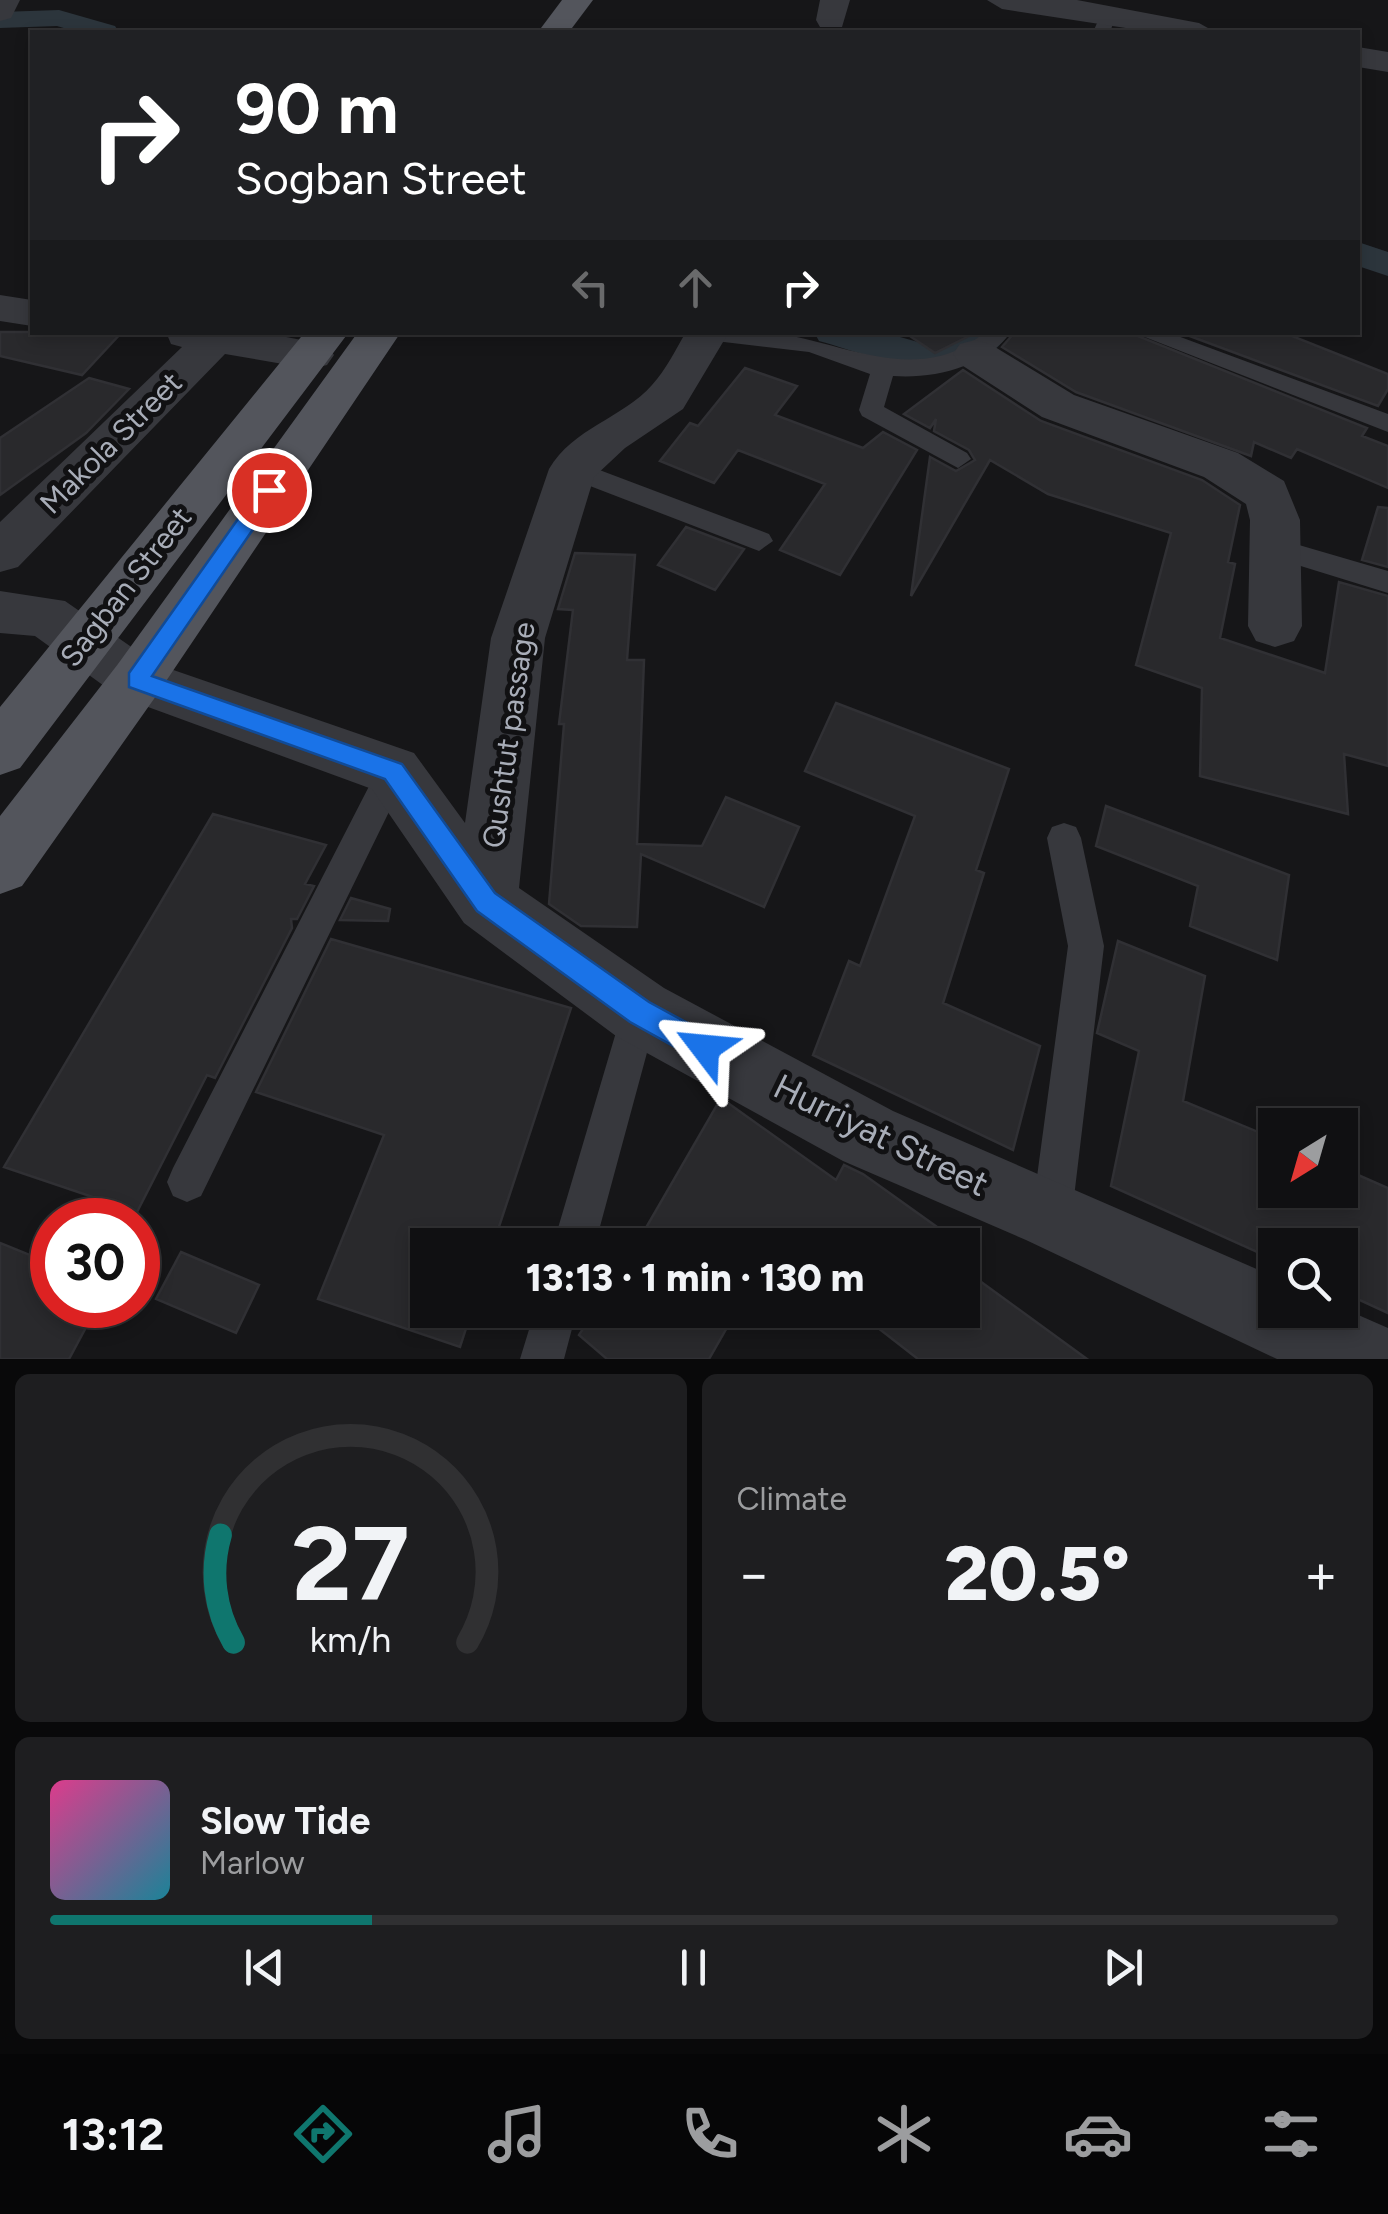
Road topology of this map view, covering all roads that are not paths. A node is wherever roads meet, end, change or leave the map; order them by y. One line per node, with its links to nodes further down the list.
1 (5, 0): 4 (street)
2 (578, 0): 7 (main road)
3 (1002, 0): 5 (street)
4 (0, 12)
5 (1104, 24): 6 (street)
6 (1199, 24)
7 (555, 30)
8 (1360, 57): 9 (street)
9 (1388, 62)
10 (0, 308): 11 (street)
11 (30, 312)
12 (204, 335): 26 (street, Makola Street)
13 (216, 335): 18 (street)
14 (378, 335): 31 (main road)
15 (706, 335): 23 (street, Qushtut passage)
16 (726, 335): 20 (lane, Qushtut passage)
17 (1151, 335): 21 (lane)
18 (320, 344): 30 (main road, Sagban Street)
19 (987, 344): 20 (lane, Qushtut passage); 25 (street)
20 (884, 367): 22 (lane)
21 (1388, 423)
22 (958, 459)
23 (574, 470): 24 (lane); 36 (street, Qushtut passage)
24 (759, 540)
25 (1275, 548): 27 (lane); 29 (street)
26 (0, 554)
27 (1388, 582)
28 (0, 612): 30 (street)
29 (1275, 626)
30 (84, 638): 31 (street); 32 (main road, Sagban Street)
31 (137, 680): 33 (street); 35 (main road)
32 (0, 750)
33 (393, 771): 36 (street, Hurriyat Street); 38 (lane)
34 (1064, 838): 39 (lane)
35 (0, 865)
36 (486, 902): 37 (street, Hurriyat Street)
37 (640, 1012): 39 (street, Hurriyat Street); 40 (lane)
38 (187, 1182)
39 (1052, 1214): 43 (street, Hurriyat Street)
40 (579, 1228)
41 (551, 1328): 42 (lane)
42 (542, 1359)
43 (1365, 1359)

